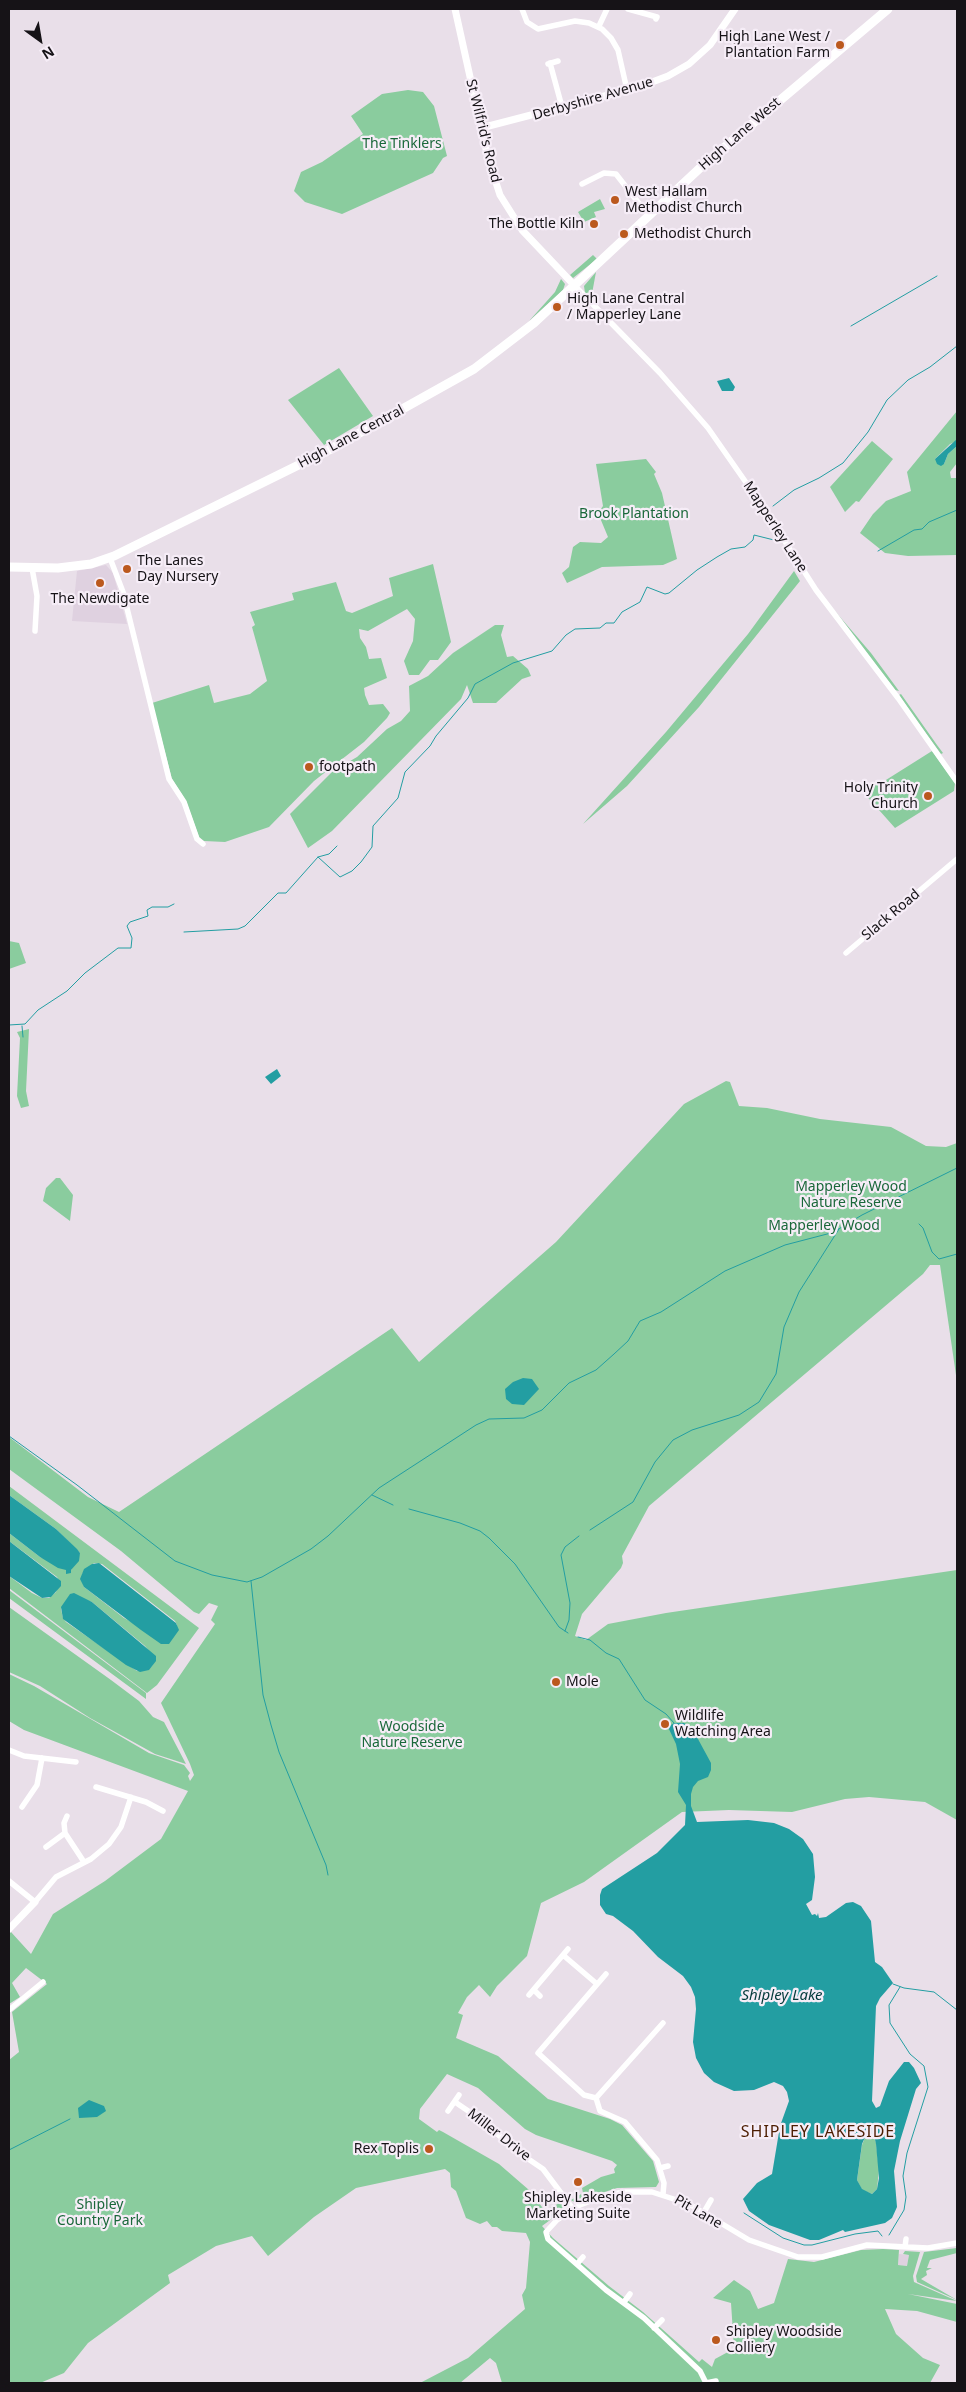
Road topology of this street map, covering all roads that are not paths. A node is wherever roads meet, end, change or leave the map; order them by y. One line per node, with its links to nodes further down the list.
1 (454, 9): 12 (street, St Wilfrid's Road)
2 (522, 9): 8 (street)
3 (607, 9): 8 (street)
4 (628, 9): 7 (street)
5 (735, 9): 10 (street, Derbyshire Avenue)
6 (888, 9): 14 (main road, High Lane West)
7 (656, 19)
8 (599, 26): 10 (street)
9 (558, 61): 11 (street)
10 (627, 90): 11 (street, Derbyshire Avenue)
11 (562, 108): 12 (street, Derbyshire Avenue)
12 (481, 128): 15 (street, St Wilfrid's Road)
13 (582, 184): 14 (street)
14 (648, 215): 15 (main road, High Lane West)
15 (575, 286): 16 (main road, High Lane Central); 20 (street, Mapperley Lane)
16 (110, 558): 18 (main road, High Lane Central); 21 (street)
17 (9, 567): 18 (main road, High Lane Central)
18 (32, 568): 19 (street)
19 (35, 631)
20 (957, 782)
21 (203, 844)
22 (957, 859): 23 (street, Slack Road)
23 (846, 953)
24 (9, 1750): 25 (street)
25 (42, 1758): 26 (street); 29 (street)
26 (76, 1762)
27 (96, 1787): 28 (street)
28 (131, 1797): 30 (street); 34 (street)
29 (22, 1807)
30 (163, 1812)
31 (67, 1816): 32 (street)
32 (65, 1832): 33 (street); 34 (street)
33 (46, 1847)
34 (84, 1862): 36 (street)
35 (9, 1881): 36 (street)
36 (35, 1902): 37 (street)
37 (9, 1929)
38 (568, 1948): 39 (street)
39 (563, 1955): 42 (street); 43 (street)
40 (606, 1974): 42 (street)
41 (43, 1982): 44 (street)
42 (597, 1984): 47 (street)
43 (540, 1996)
44 (9, 2010)
45 (663, 2023): 47 (street)
46 (459, 2095): 48 (street, Miller Drive)
47 (596, 2098): 51 (street)
48 (455, 2102): 49 (street, Miller Drive); 54 (street, Miller Drive)
49 (448, 2111)
50 (668, 2166): 51 (street)
51 (660, 2168): 52 (street)
52 (663, 2194): 54 (street, Pit Lane); 55 (street, Pit Lane)
53 (711, 2200): 55 (street)
54 (572, 2209): 60 (street, Pit Lane)
55 (704, 2212): 58 (street, Pit Lane)
56 (906, 2239): 58 (street)
57 (957, 2243): 58 (street, Pit Lane)
58 (906, 2247)
59 (583, 2257): 60 (street)
60 (577, 2264): 62 (street, Pit Lane)
61 (630, 2294): 62 (street)
62 (624, 2302): 64 (street, Pit Lane)
63 (662, 2320): 64 (street)
64 (654, 2328): 66 (street, Pit Lane)
65 (716, 2381): 66 (street, Pit Lane)
66 (706, 2383)

